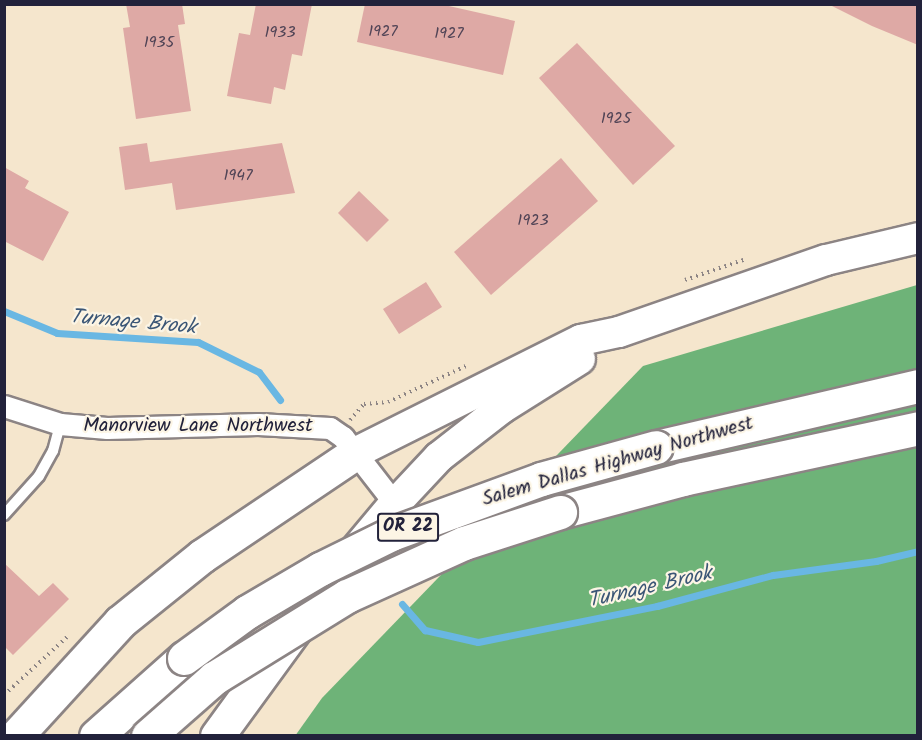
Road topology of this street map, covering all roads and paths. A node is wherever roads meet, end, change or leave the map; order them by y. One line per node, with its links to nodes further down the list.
1 (918, 238): 2 (main road)
2 (620, 332): 7 (main road); 8 (main road)
3 (918, 386): 11 (highway, Salem Dallas Highway Northwest / OR 22, bridge)
4 (4, 406): 5 (street, Manorview Lane Northwest)
5 (60, 424): 7 (street, Manorview Lane Northwest); 9 (lane)
6 (918, 428): 12 (highway, Salem Dallas Highway Northwest / OR 22, bridge)
7 (355, 453): 8 (street, Manorview Lane Northwest); 10 (highway)
8 (395, 504): 13 (highway)
9 (4, 515)
10 (16, 735)
11 (96, 735)
12 (148, 735)
13 (217, 735)

